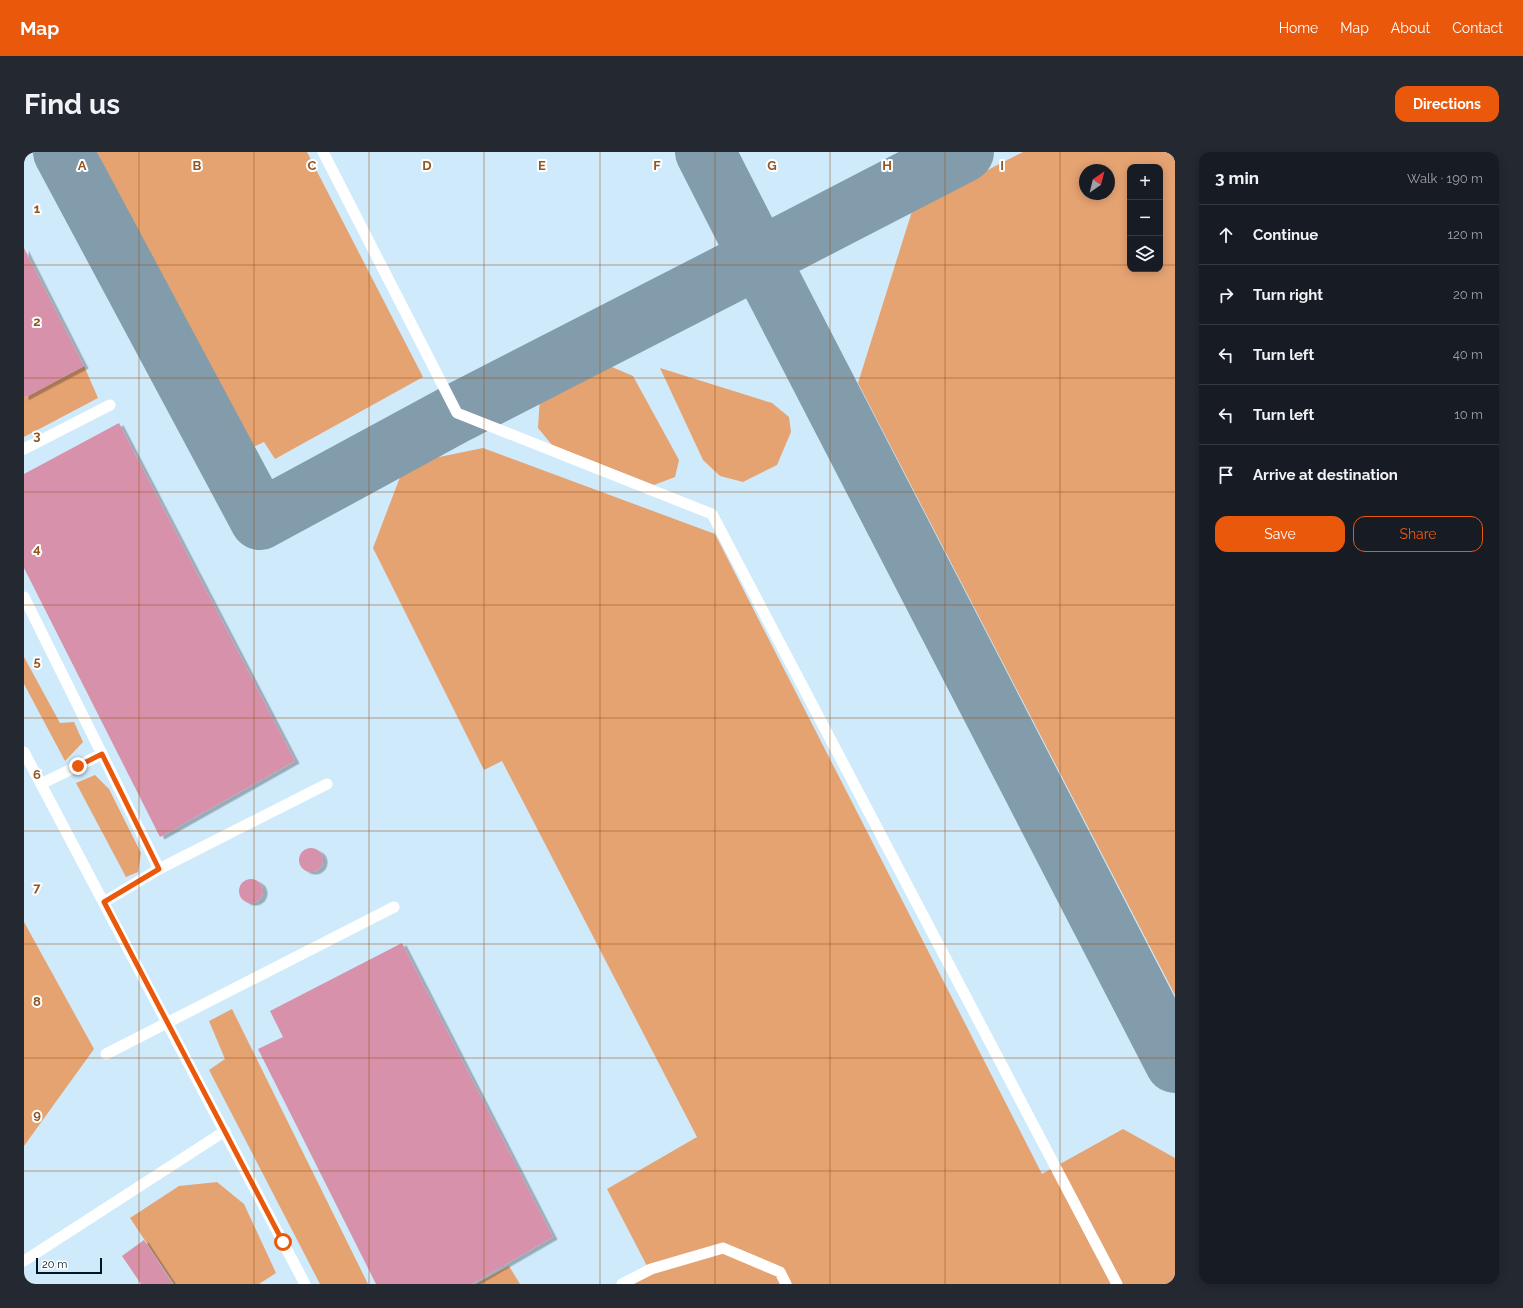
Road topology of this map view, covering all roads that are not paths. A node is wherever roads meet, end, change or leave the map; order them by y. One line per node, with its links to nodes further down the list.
1 (323, 152): 19 (lane)
2 (110, 405): 3 (lane)
3 (24, 449)
4 (24, 597): 6 (lane)
5 (24, 752): 7 (lane)
6 (102, 754): 7 (lane); 9 (lane)
7 (41, 784): 10 (lane)
8 (327, 784): 9 (lane)
9 (159, 869): 10 (lane)
10 (104, 902): 12 (lane)
11 (394, 907): 12 (lane)
12 (168, 1023): 13 (lane); 14 (lane)
13 (106, 1054)
14 (225, 1131): 15 (lane); 16 (lane)
15 (24, 1261)
16 (305, 1284)
17 (622, 1284): 18 (lane)
18 (786, 1284)
19 (1117, 1284)

